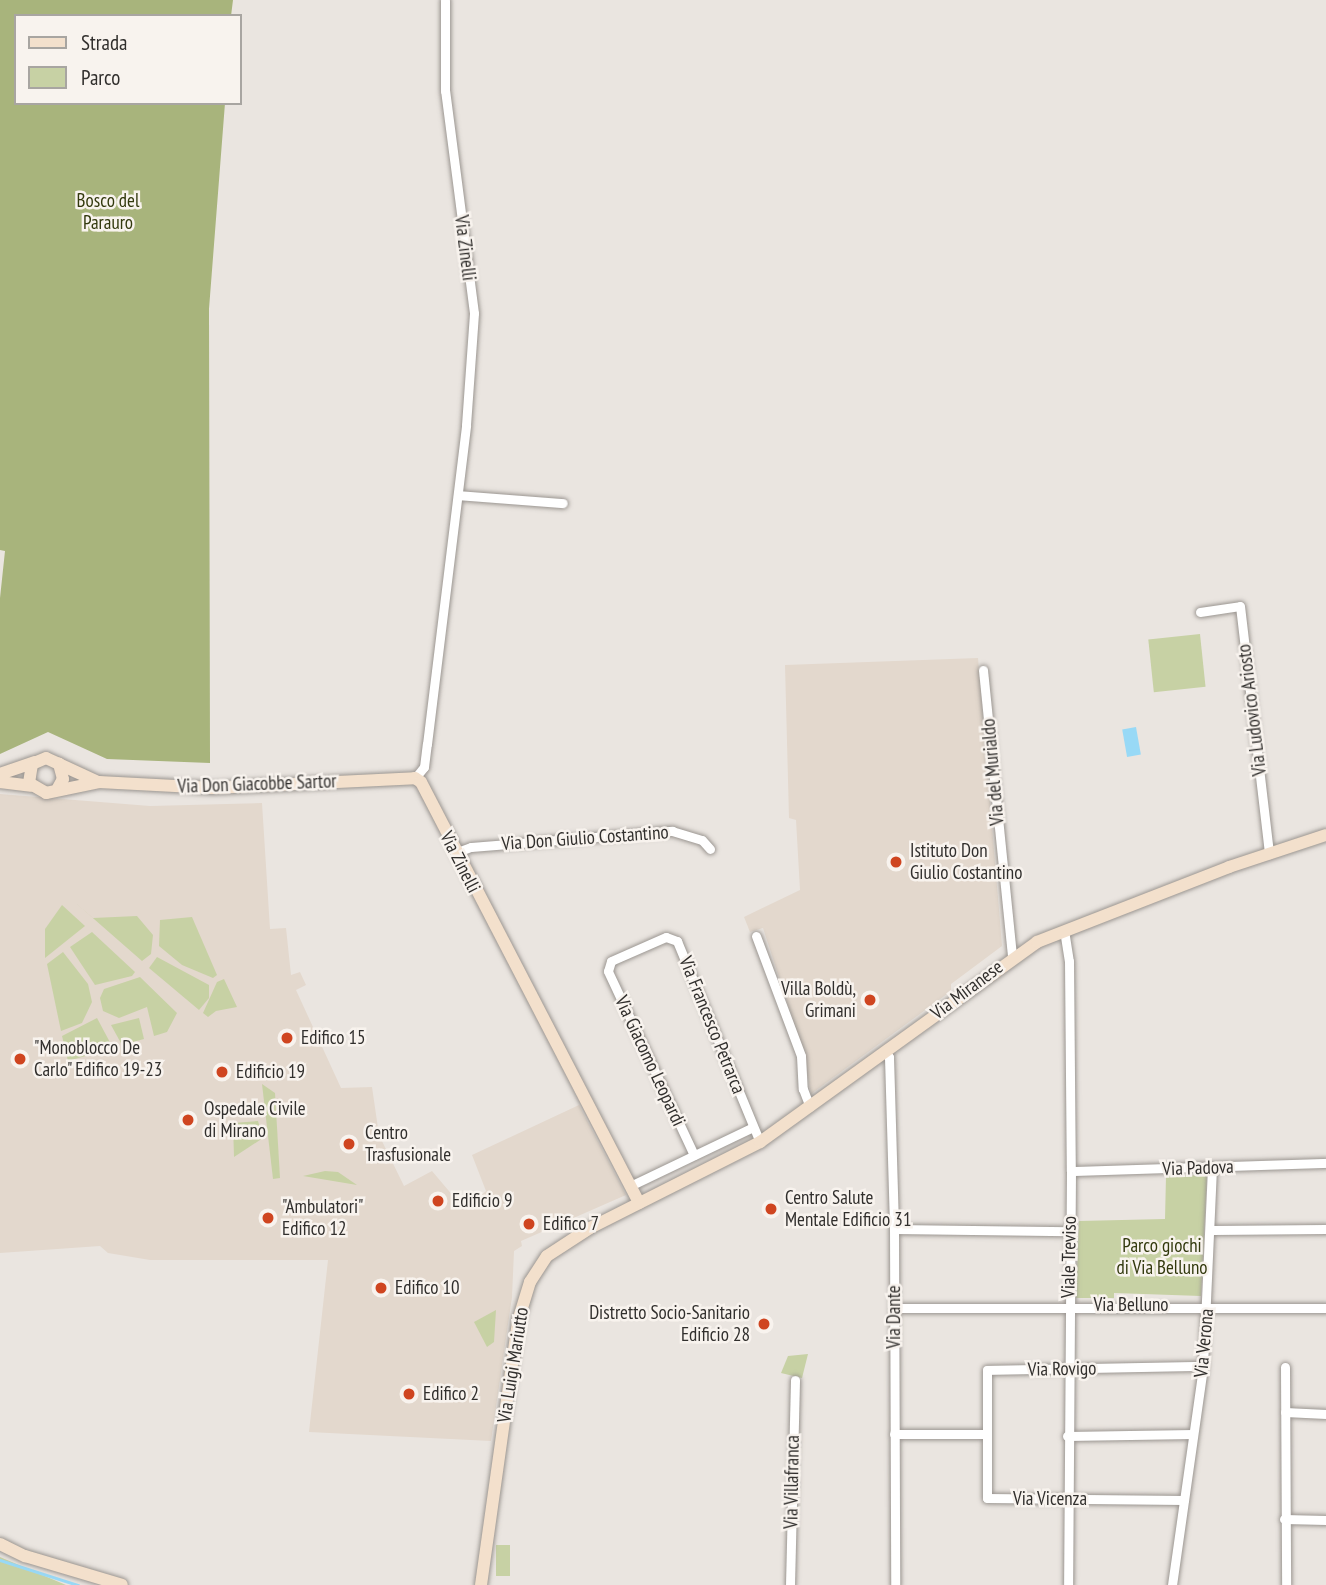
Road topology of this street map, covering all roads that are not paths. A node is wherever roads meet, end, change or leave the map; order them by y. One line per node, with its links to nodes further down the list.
1 (445, 0): 2 (street, Via Zinelli)
2 (458, 495): 3 (street); 9 (street, Via Zinelli)
3 (563, 503)
4 (1200, 612): 17 (street, Via Ludovico Ariosto)
5 (983, 670): 20 (street, Via del Murialdo)
6 (35, 761): 7 (main road, Via Don Giacobbe Sartor); 8 (main road, Via Don Giacobbe Sartor); 12 (main road)
7 (59, 764): 11 (main road, Via Don Giacobbe Sartor); 13 (main road)
8 (0, 774)
9 (415, 778): 11 (main road, Via Don Giacobbe Sartor); 16 (main road, Via Zinelli)
10 (0, 782): 12 (main road, Via Don Giacobbe Sartor)
11 (99, 782): 13 (main road, Via Don Giacobbe Sartor)
12 (31, 786): 13 (main road, Via Don Giacobbe Sartor)
13 (58, 788)
14 (1326, 835): 17 (main road, Via Miranese)
15 (710, 849): 16 (street, Via Don Giulio Costantino)
16 (455, 853): 30 (main road, Via Zinelli)
17 (1269, 853): 18 (main road, Via Miranese)
18 (1064, 930): 20 (main road, Via Miranese); 29 (street, Viale Treviso)
19 (756, 936): 23 (street)
20 (1012, 956): 22 (main road, Via Miranese)
21 (608, 966): 24 (street, Via Francesco Petrarca); 26 (street, Via Giacomo Leopardi)
22 (884, 1051): 23 (main road, Via Miranese); 32 (street, Via Dante)
23 (810, 1107): 25 (main road, Via Miranese)
24 (754, 1127): 25 (street, Via Francesco Petrarca); 26 (street)
25 (760, 1142): 31 (main road, Via Miranese)
26 (694, 1155): 30 (street)
27 (1326, 1163): 28 (street, Via Padova)
28 (1212, 1167): 29 (street, Via Padova); 34 (street, Via Verona)
29 (1071, 1171): 35 (street, Viale Treviso)
30 (630, 1186): 31 (main road, Via Zinelli)
31 (639, 1203): 56 (main road, Via Luigi Mariutto)
32 (894, 1229): 35 (street); 38 (street, Via Dante)
33 (1326, 1229): 34 (street)
34 (1212, 1230): 37 (street, Via Verona)
35 (1070, 1231): 36 (street, Viale Treviso)
36 (1068, 1305): 37 (street, Via Belluno); 38 (street, Via Belluno); 42 (street, Viale Treviso)
37 (1208, 1306): 39 (street, Via Belluno); 40 (street, Via Verona)
38 (895, 1308): 46 (street, Via Dante)
39 (1326, 1308)
40 (1203, 1366): 42 (street, Via Rovigo); 48 (street, Via Verona)
41 (1285, 1367): 44 (street)
42 (1068, 1368): 47 (street, Via Rovigo); 49 (street, Viale Treviso)
43 (795, 1380): 57 (street, Via Villafranca)
44 (1285, 1412): 45 (street); 52 (street)
45 (1326, 1415)
46 (894, 1434): 47 (street); 58 (street, Via Dante)
47 (987, 1434): 50 (street, Via Vicenza)
48 (1193, 1434): 49 (street); 51 (street, Via Verona)
49 (1068, 1436): 50 (street, Viale Treviso)
50 (1067, 1498): 51 (street, Via Vicenza); 59 (street, Viale Treviso)
51 (1185, 1500): 60 (street, Via Verona)
52 (1284, 1519): 53 (street); 61 (street)
53 (1326, 1520)
54 (0, 1544): 55 (main road)
55 (122, 1585)
56 (481, 1585)
57 (790, 1585)
58 (895, 1585)
59 (1068, 1585)
60 (1172, 1585)
61 (1286, 1585)

